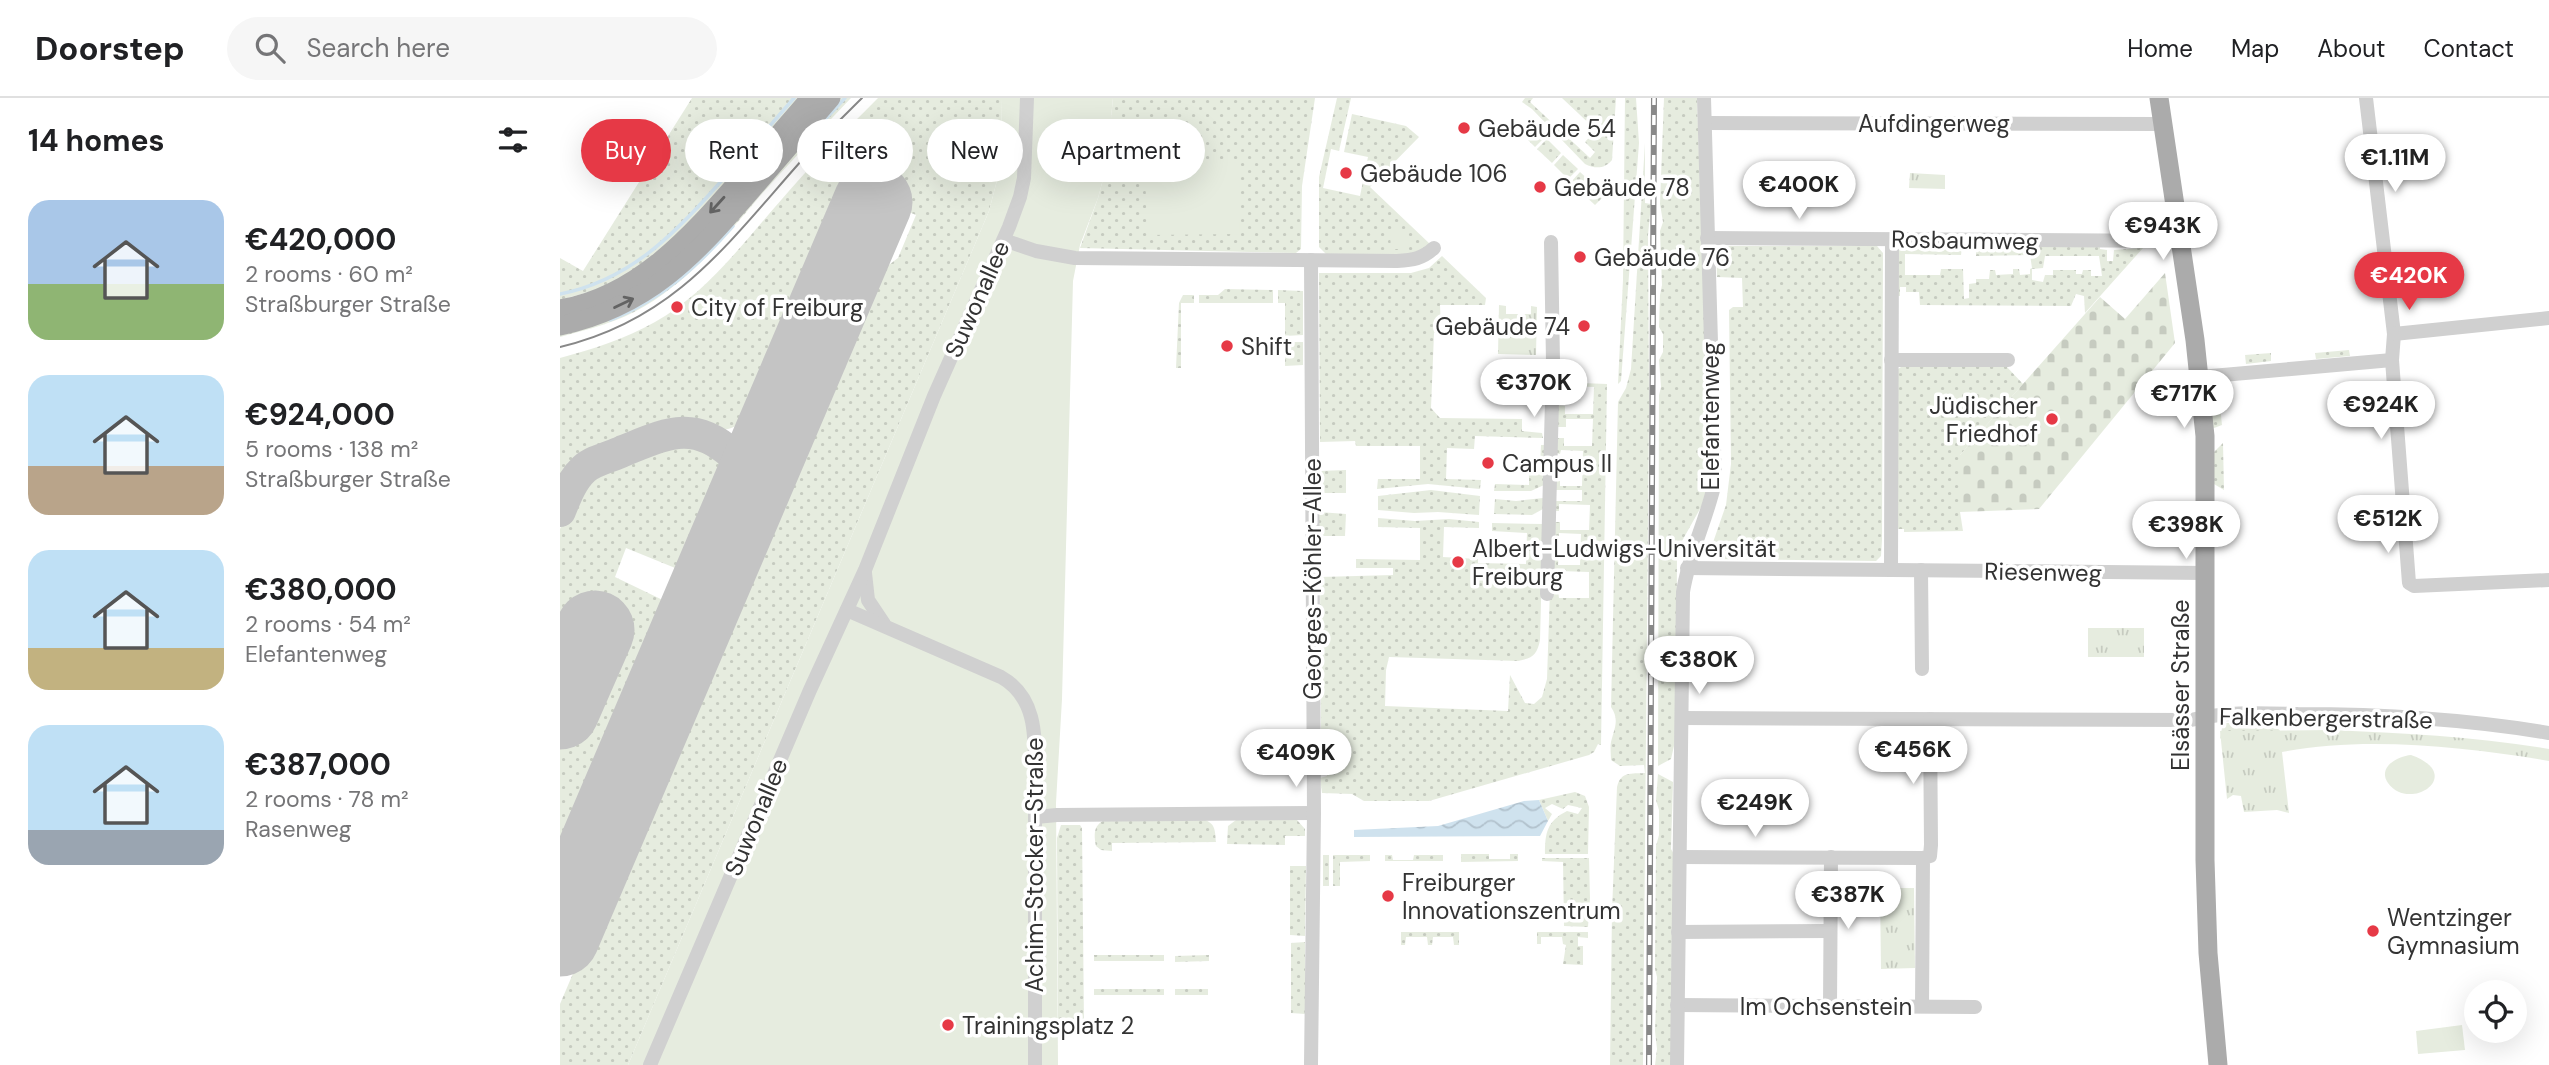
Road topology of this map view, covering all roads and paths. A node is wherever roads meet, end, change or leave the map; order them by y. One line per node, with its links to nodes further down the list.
1 (810, 98): 16 (main road, one-way to 16)
2 (831, 98): 18 (main road, one-way to 2)
3 (1027, 98): 11 (street, Suwonallee)
4 (1704, 98): 7 (street, Elefantenweg)
5 (2159, 98): 8 (main road, Elsässer Straße)
6 (2366, 98): 19 (street)
7 (1705, 123): 8 (street, Aufdingerweg); 9 (street, Elefantenweg)
8 (2164, 124): 12 (main road, Elsässer Straße)
9 (1707, 238): 10 (street, Rosbaumweg); 24 (street, Elefantenweg)
10 (1892, 239): 12 (street, Rosbaumweg); 20 (street)
11 (1004, 240): 15 (street); 25 (street, Suwonallee)
12 (2180, 241): 23 (main road, Elsässer Straße)
13 (1551, 242): 30 (street)
14 (1434, 248): 15 (street)
15 (1311, 260): 38 (street, Georges-Köhler-Allee)
16 (560, 309)
17 (2549, 318): 19 (street)
18 (560, 326)
19 (2394, 334): 22 (street)
20 (1891, 360): 21 (street); 26 (street)
21 (2008, 360)
22 (2392, 360): 23 (street); 29 (street)
23 (2200, 377): 28 (main road, Elsässer Straße)
24 (1686, 568): 26 (street, Riesenweg); 35 (street, Elefantenweg)
25 (864, 570): 31 (street, Suwonallee); 32 (street)
26 (1891, 570): 27 (street, Riesenweg)
27 (1921, 570): 28 (street, Riesenweg); 33 (street)
28 (2206, 573): 34 (main road, Elsässer Straße)
29 (2549, 580)
30 (1547, 594)
31 (847, 610): 32 (street, Achim-Stocker-Straße); 49 (street, Suwonallee)
32 (890, 630): 39 (street, Achim-Stocker-Straße)
33 (1922, 669)
34 (2204, 717): 36 (street, Falkenbergerstraße); 37 (street, Falkenbergerstraße); 53 (main road, Elsässer Straße)
35 (1682, 718): 36 (street, Falkenbergerstraße); 40 (street, Elefantenweg)
36 (1930, 719): 42 (street)
37 (2549, 733)
38 (1314, 813): 39 (street); 51 (street, Georges-Köhler-Allee)
39 (1036, 817): 50 (street, Achim-Stocker-Straße)
40 (1680, 857): 41 (street); 44 (street, Elefantenweg)
41 (1831, 857): 42 (street); 43 (street)
42 (1923, 858): 47 (street)
43 (1830, 931): 44 (street); 46 (street)
44 (1678, 932): 45 (street, Elefantenweg)
45 (1677, 1005): 46 (street, Im Ochsenstein); 52 (street, Elefantenweg)
46 (1830, 1005): 47 (street, Im Ochsenstein)
47 (1922, 1006): 48 (street, Im Ochsenstein)
48 (1975, 1007)
49 (650, 1065)
50 (1035, 1065)
51 (1311, 1065)
52 (1677, 1065)
53 (2218, 1065)

